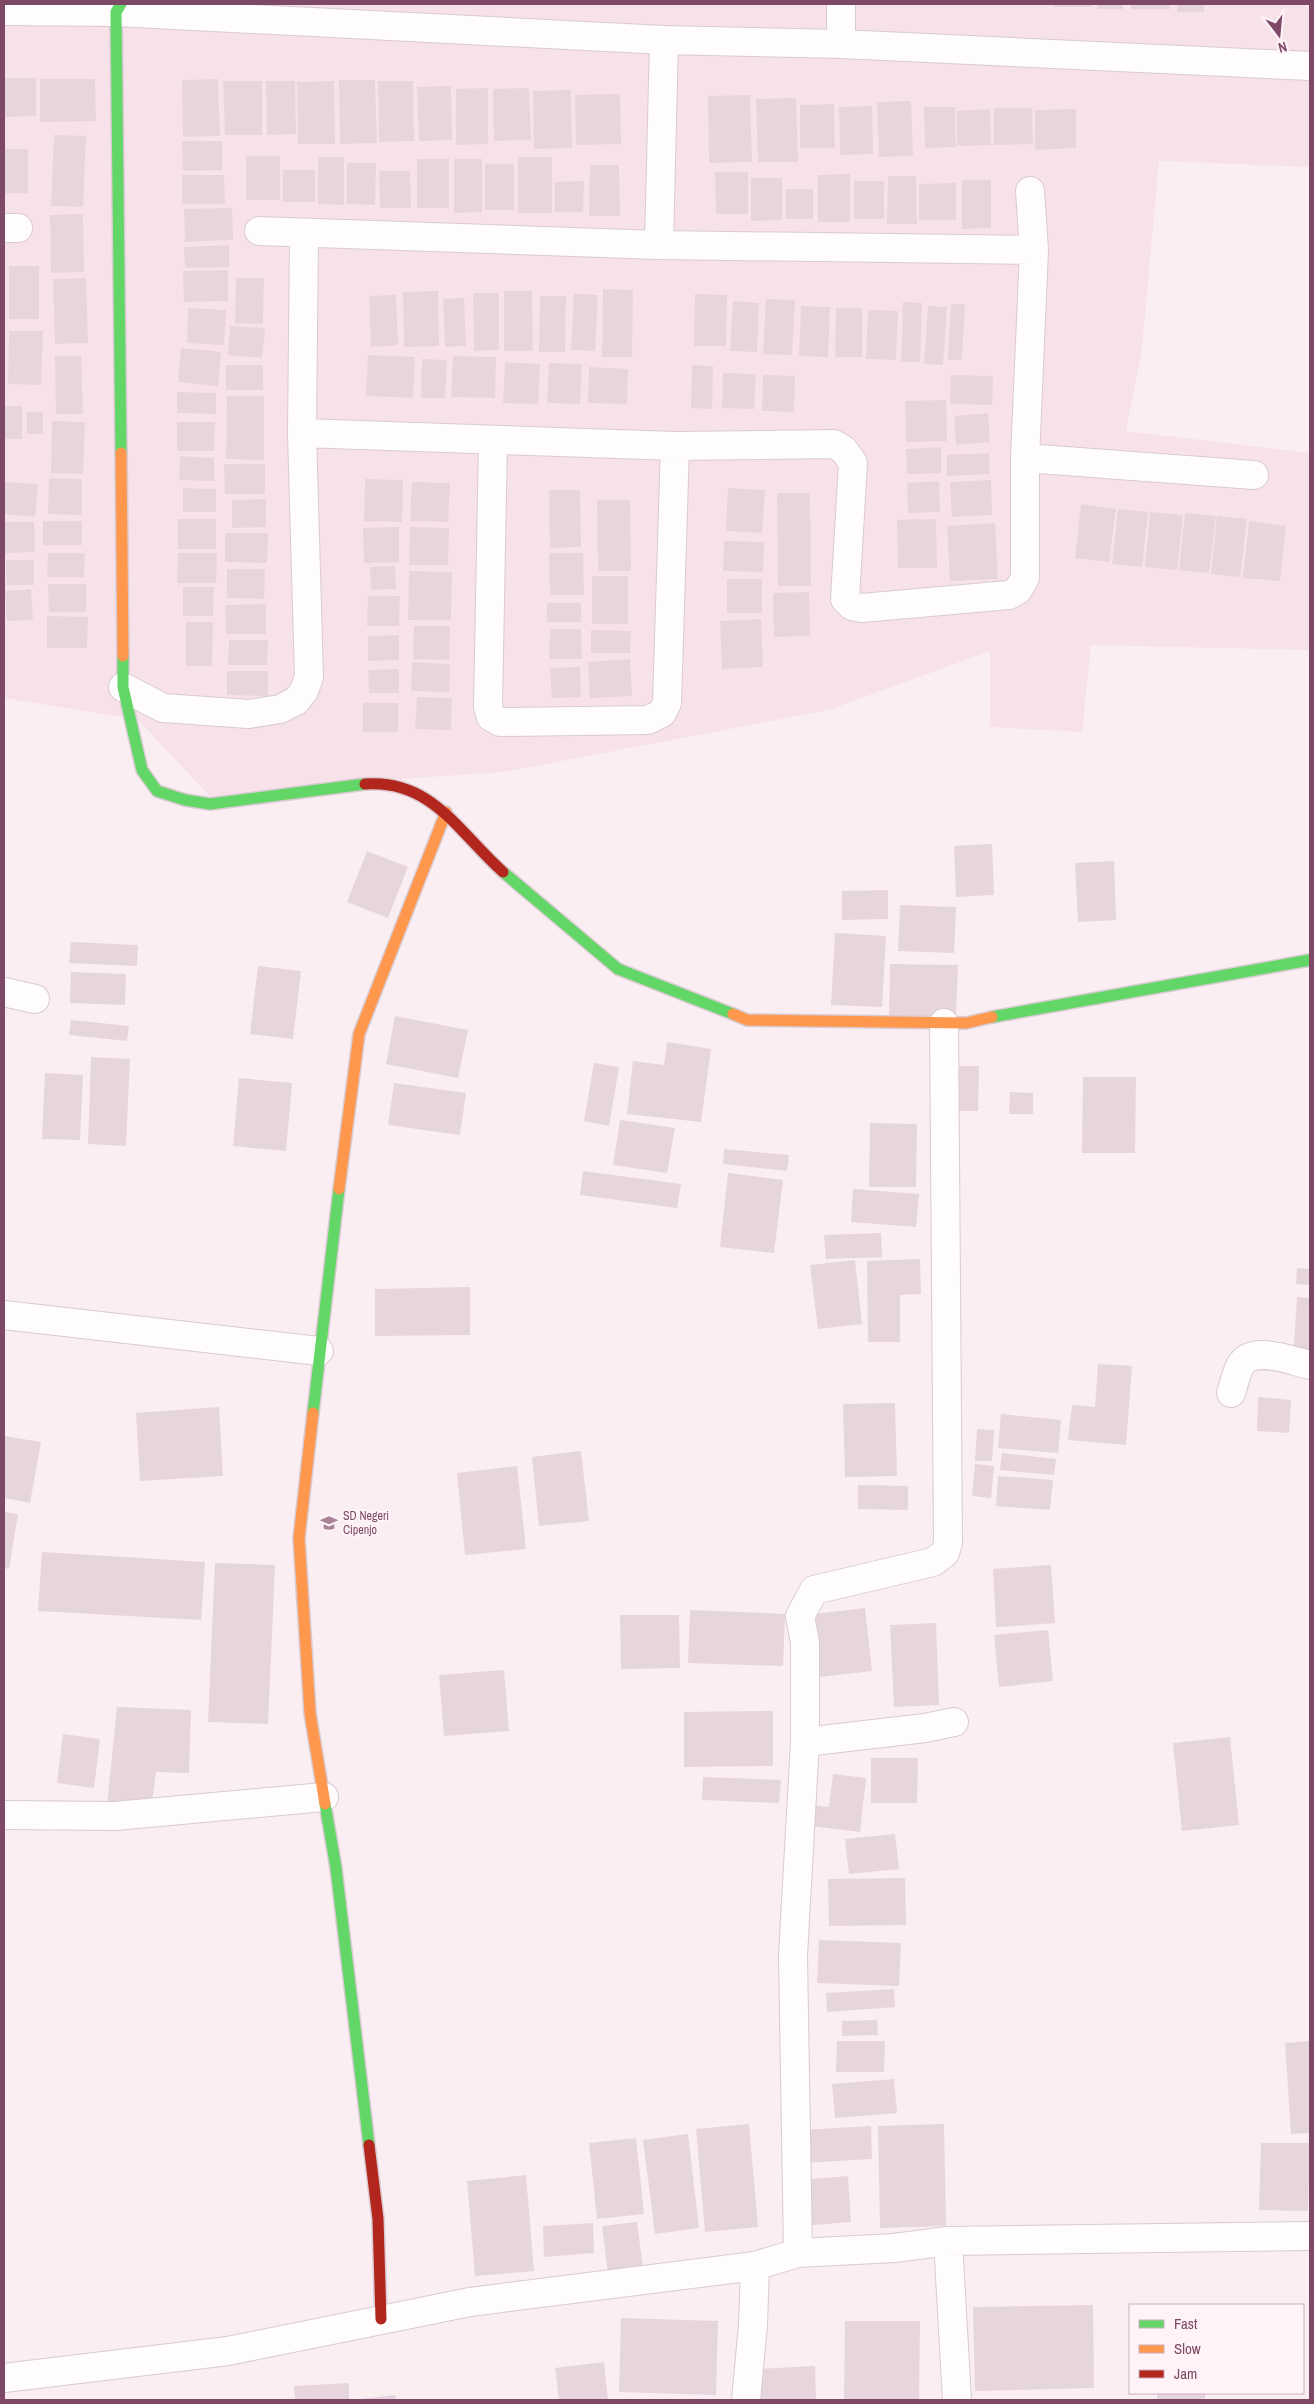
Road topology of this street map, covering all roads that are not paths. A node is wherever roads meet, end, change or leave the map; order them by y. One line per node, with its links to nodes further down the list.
1 (841, 4): 5 (street)
2 (119, 8): 3 (street); 4 (street); 17 (street)
3 (4, 11)
4 (664, 40): 5 (street); 10 (street)
5 (841, 44): 6 (street)
6 (1310, 66)
7 (1030, 191): 11 (street)
8 (259, 231): 9 (street)
9 (304, 234): 10 (street); 12 (street)
10 (658, 245): 11 (street)
11 (1034, 250): 15 (street)
12 (302, 433): 13 (street); 17 (street)
13 (492, 441): 14 (street); 14 (street)
14 (675, 446): 15 (street)
15 (1025, 458): 16 (street)
16 (1254, 475)
17 (123, 687): 18 (street)
18 (446, 812): 22 (street); 24 (street)
19 (1310, 960): 22 (street)
20 (4, 992): 21 (street)
21 (35, 999)
22 (944, 1023): 28 (street)
23 (4, 1315): 24 (street)
24 (319, 1351): 29 (street)
25 (1310, 1365): 26 (street)
26 (1231, 1393)
27 (954, 1722): 28 (street)
28 (805, 1742): 33 (street)
29 (324, 1797): 30 (street); 35 (street)
30 (4, 1815)
31 (1310, 2236): 32 (street)
32 (948, 2241): 33 (street); 38 (street)
33 (798, 2253): 34 (street)
34 (755, 2266): 35 (street); 37 (street)
35 (381, 2319): 36 (street)
36 (4, 2378)
37 (746, 2400)
38 (957, 2400)

